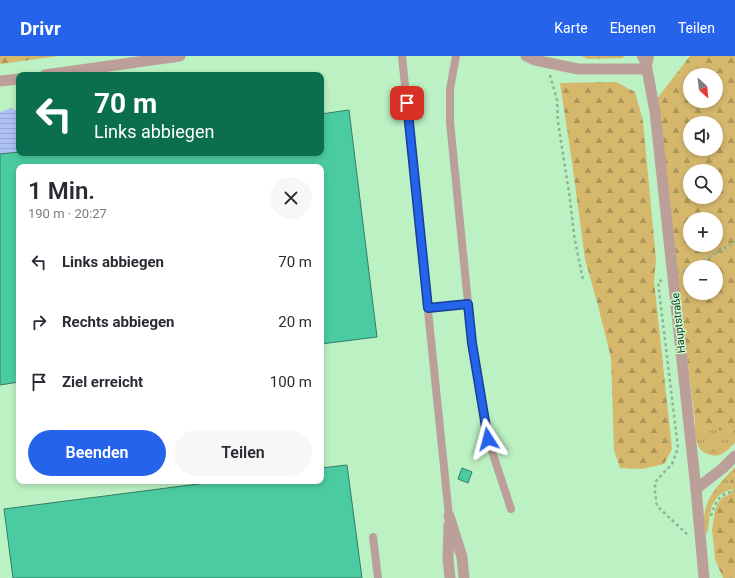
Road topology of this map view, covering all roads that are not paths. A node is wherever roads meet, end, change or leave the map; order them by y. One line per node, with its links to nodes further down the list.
1 (180, 56): 8 (street)
2 (402, 56): 12 (lane)
3 (456, 56): 11 (lane)
4 (526, 56): 7 (street)
5 (641, 56): 7 (lane)
6 (650, 56): 7 (lane)
7 (647, 69): 14 (street, Hauptstraße)
8 (66, 72)
9 (16, 79): 10 (street)
10 (0, 81)
11 (468, 304): 12 (lane); 15 (lane)
12 (428, 308): 16 (lane)
13 (735, 456): 14 (street)
14 (696, 488): 21 (street, Hauptstraße)
15 (511, 509)
16 (449, 516): 19 (street); 20 (street)
17 (374, 537): 18 (lane)
18 (378, 578)
19 (450, 578)
20 (464, 578)
21 (704, 578)

